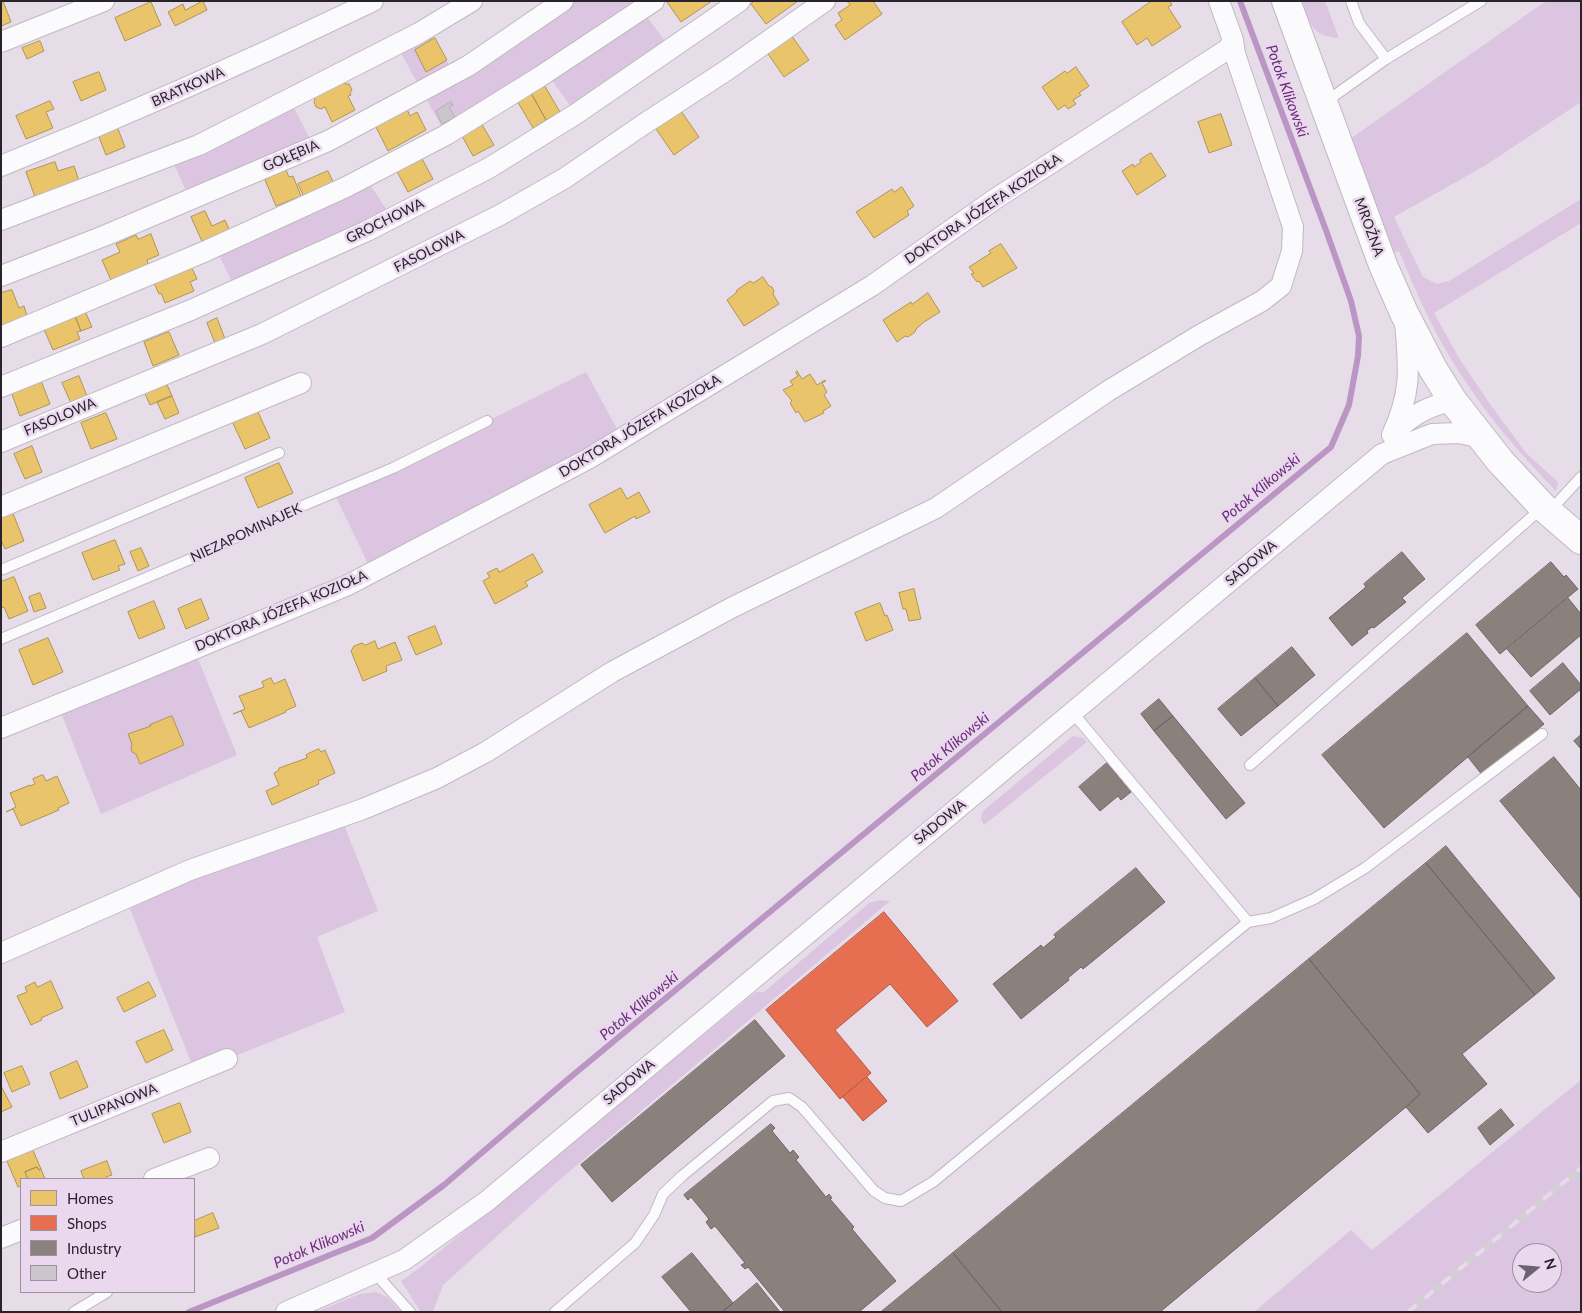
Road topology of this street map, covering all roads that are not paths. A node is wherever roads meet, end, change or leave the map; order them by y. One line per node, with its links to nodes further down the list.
1 (104, 1): 13 (street)
2 (372, 1): 16 (street, BRATKOWA)
3 (472, 1): 17 (street)
4 (563, 1): 18 (street, GOŁĘBIA)
5 (654, 1): 20 (street)
6 (740, 1): 22 (street, GROCHOWA)
7 (825, 1): 28 (street, FASOLOWA)
8 (1219, 1): 12 (street)
9 (1286, 1): 15 (main road, MROŹNA)
10 (1351, 1): 14 (lane)
11 (1481, 1): 14 (lane)
12 (1233, 40): 38 (street, DOKTORA JÓZEFA KOZIOŁA); 42 (street)
13 (1, 42)
14 (1386, 59): 15 (lane)
15 (1324, 103): 19 (main road, MROŹNA)
16 (1, 166)
17 (1, 220)
18 (1, 276)
19 (1404, 313): 23 (main road, MROŹNA); 26 (street)
20 (1, 337)
21 (301, 383): 32 (street)
22 (1, 387)
23 (1453, 402): 25 (street); 26 (street); 27 (main road, MROŹNA)
24 (487, 421): 36 (lane, NIEZAPOMINAJEK)
25 (1432, 434): 27 (street, SADOWA); 30 (street, SADOWA)
26 (1392, 435): 30 (street)
27 (1482, 438): 33 (main road)
28 (1, 442)
29 (279, 453): 35 (lane)
30 (1382, 454): 37 (street, SADOWA)
31 (1581, 477): 33 (lane)
32 (1, 507)
33 (1546, 510): 34 (main road); 40 (lane)
34 (1581, 540)
35 (1, 570)
36 (1, 639)
37 (1073, 713): 41 (lane); 49 (street, SADOWA)
38 (1, 728)
39 (1542, 734): 41 (lane)
40 (1250, 765)
41 (1248, 922): 54 (lane)
42 (1, 953)
43 (227, 1059): 44 (street, TULIPANOWA)
44 (1, 1152)
45 (209, 1158): 46 (street)
46 (157, 1178)
47 (20, 1230): 48 (street)
48 (1, 1238)
49 (374, 1273): 52 (street, SADOWA); 53 (lane)
50 (106, 1293): 51 (lane)
51 (74, 1312)
52 (286, 1312)
53 (410, 1312)
54 (555, 1312)

